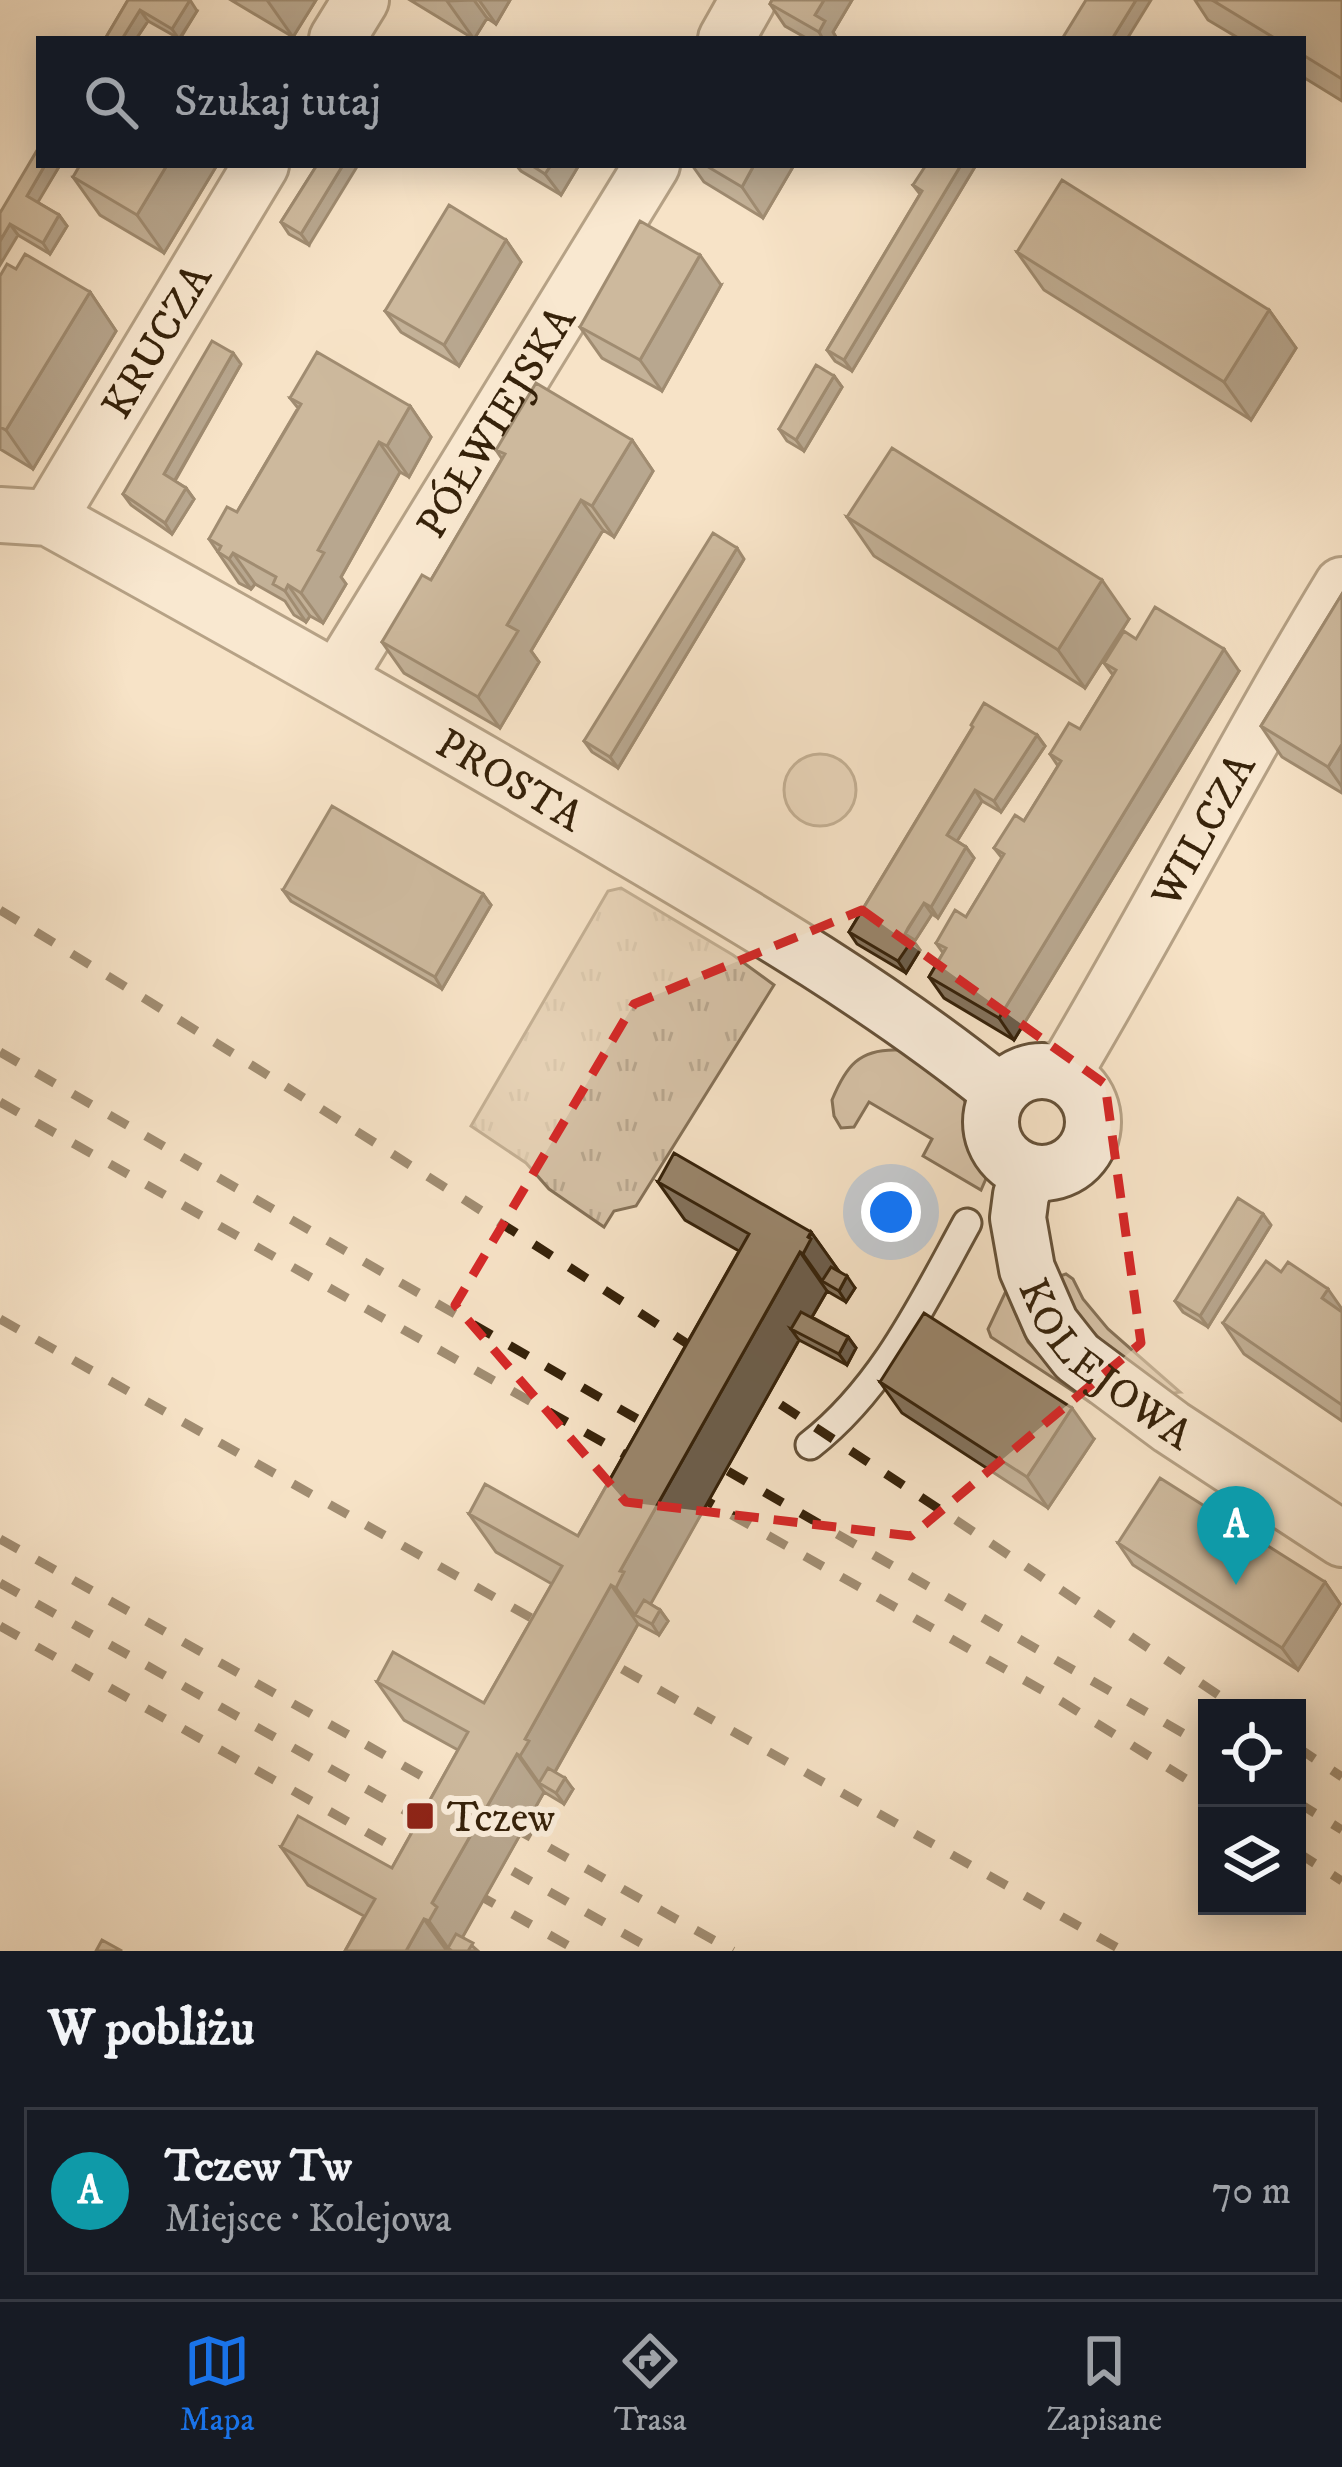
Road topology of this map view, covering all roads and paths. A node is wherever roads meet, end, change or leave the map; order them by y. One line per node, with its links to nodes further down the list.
1 (361, 0): 3 (street)
2 (748, 0): 4 (street)
3 (339, 36)
4 (728, 36)
5 (259, 168): 7 (street, KRUCZA)
6 (650, 168): 9 (street, PÓŁWIEJSKA)
7 (25, 516): 9 (street, PROSTA)
8 (1342, 586): 10 (street, WILCZA)
9 (338, 677): 11 (street, PROSTA)
10 (1063, 1075): 11 (street); 12 (street)
11 (1000, 1092): 12 (street)
12 (1030, 1173): 15 (street, KOLEJOWA)
13 (967, 1223): 14 (lane)
14 (810, 1445)
15 (1342, 1539)

